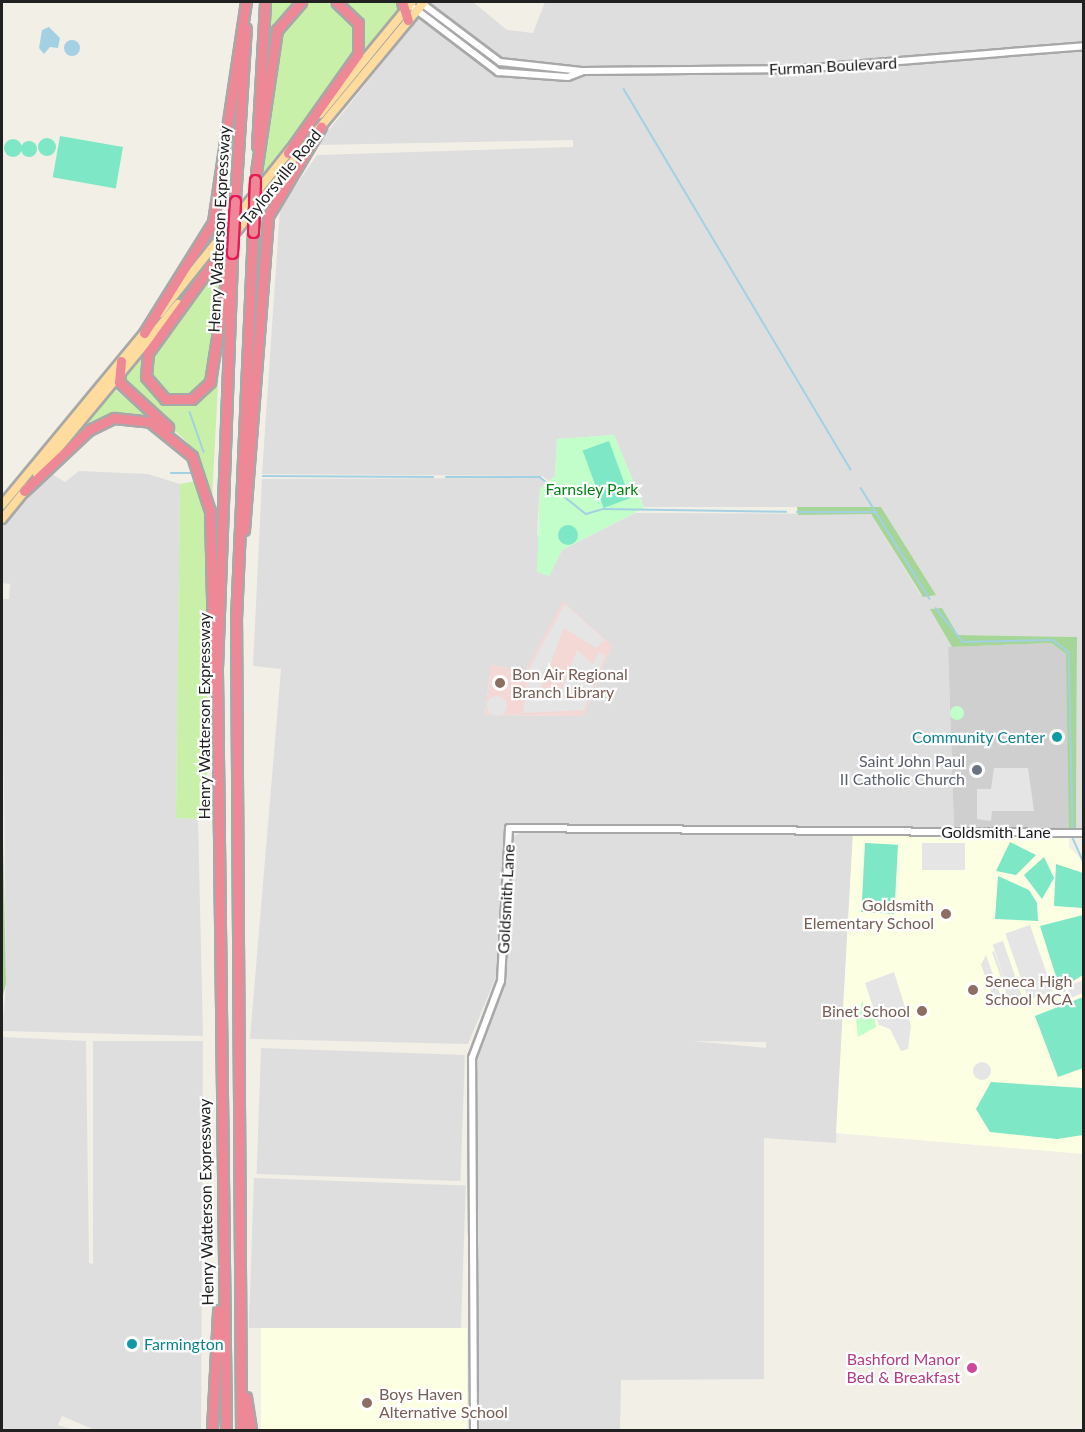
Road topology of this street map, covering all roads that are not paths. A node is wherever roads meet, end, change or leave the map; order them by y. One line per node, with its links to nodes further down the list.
1 (247, 2): 13 (highway, Henry Watterson Expressway, bridge); 14 (highway)
2 (265, 2): 11 (highway, Henry Watterson Expressway)
3 (301, 2): 11 (highway)
4 (336, 2): 10 (highway)
5 (414, 4): 6 (highway); 8 (street, Furman Boulevard); 8 (street, Furman Boulevard); 10 (main road, Taylorsville Road)
6 (408, 20): 9 (main road, Taylorsville Road)
7 (1083, 46): 8 (street, Furman Boulevard)
8 (582, 71)
9 (321, 127): 12 (main road, Taylorsville Road); 23 (highway)
10 (288, 153): 14 (main road, Taylorsville Road)
11 (256, 176): 23 (highway, Henry Watterson Expressway, bridge)
12 (228, 242): 13 (highway); 16 (main road, Taylorsville Road)
13 (232, 253): 24 (highway, Henry Watterson Expressway)
14 (144, 333): 15 (main road, Taylorsville Road)
15 (121, 361): 16 (highway); 17 (main road, Taylorsville Road)
16 (118, 379): 18 (highway); 19 (main road, Taylorsville Road)
17 (57, 436): 19 (main road); 21 (main road, Taylorsville Road)
18 (186, 450): 20 (highway); 24 (highway)
19 (42, 468): 20 (main road, Taylorsville Road)
20 (24, 491): 22 (main road, Taylorsville Road)
21 (2, 505)
22 (2, 519)
23 (237, 574): 27 (highway, Henry Watterson Expressway)
24 (218, 699): 26 (highway, Henry Watterson Expressway)
25 (1083, 833): 32 (street, Goldsmith Lane)
26 (221, 1275): 28 (highway); 29 (highway, Henry Watterson Expressway)
27 (243, 1374): 30 (highway, Henry Watterson Expressway); 31 (highway)
28 (212, 1431)
29 (226, 1431)
30 (241, 1431)
31 (250, 1431)
32 (474, 1431)

